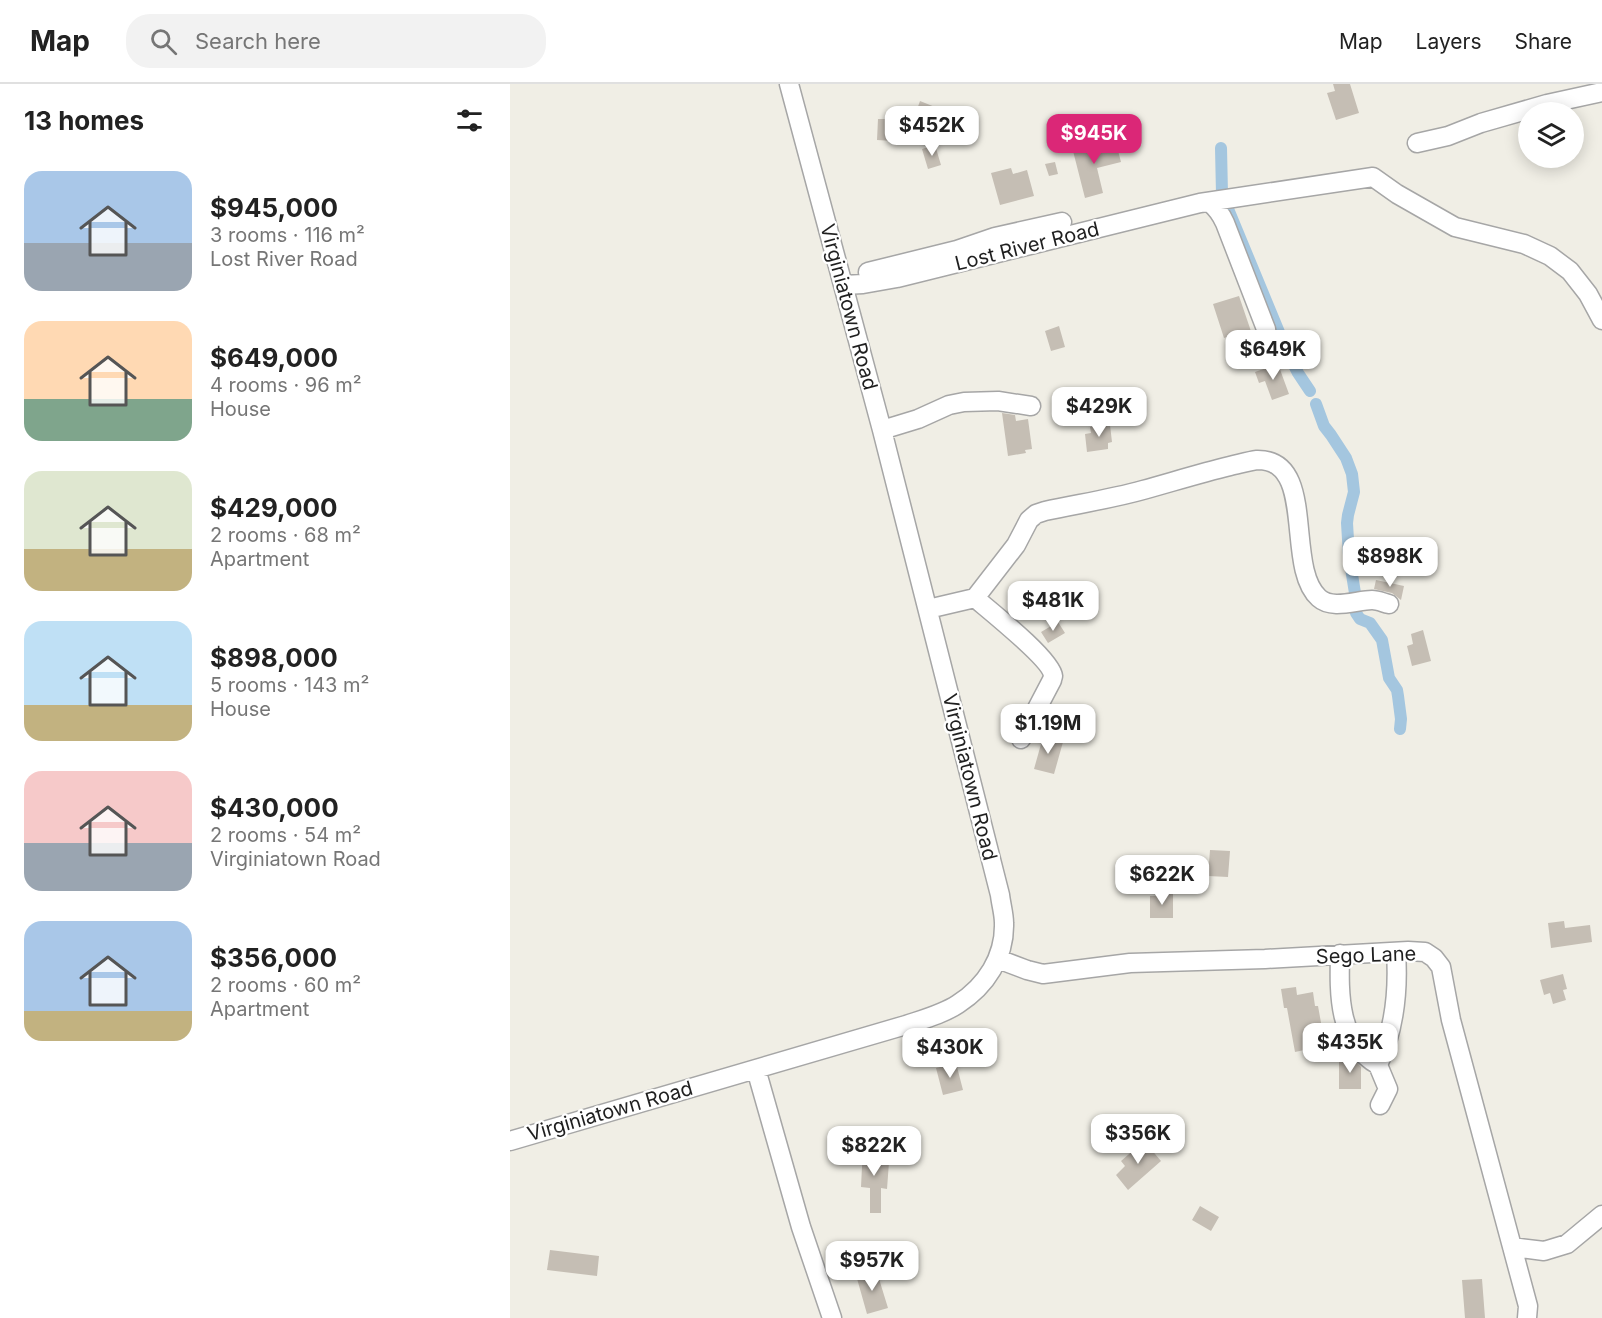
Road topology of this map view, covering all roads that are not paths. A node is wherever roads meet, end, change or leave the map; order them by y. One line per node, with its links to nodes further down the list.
1 (789, 84): 6 (street, Virginiatown Road)
2 (1602, 92): 3 (street)
3 (1417, 143)
4 (1209, 202): 6 (street, Lost River Road); 7 (street, Lost River Road); 8 (street)
5 (1062, 222): 6 (street)
6 (844, 285): 10 (street, Virginiatown Road)
7 (1602, 320)
8 (1266, 344)
9 (1031, 406): 10 (street)
10 (882, 430): 13 (street, Virginiatown Road)
11 (975, 598): 12 (street); 13 (street); 14 (street)
12 (1389, 604)
13 (928, 609): 17 (street, Virginiatown Road)
14 (1021, 739)
15 (1396, 952): 16 (street, Sego Lane); 18 (street); 23 (street, Sego Lane)
16 (1340, 954): 17 (street, Sego Lane); 18 (street)
17 (998, 959): 19 (street, Virginiatown Road)
18 (1378, 1065): 20 (street)
19 (756, 1069): 21 (street, Virginiatown Road); 24 (street)
20 (1380, 1105)
21 (510, 1141)
22 (1602, 1215): 23 (street)
23 (1512, 1247): 25 (street, Sego Lane)
24 (832, 1318)
25 (1527, 1318)

